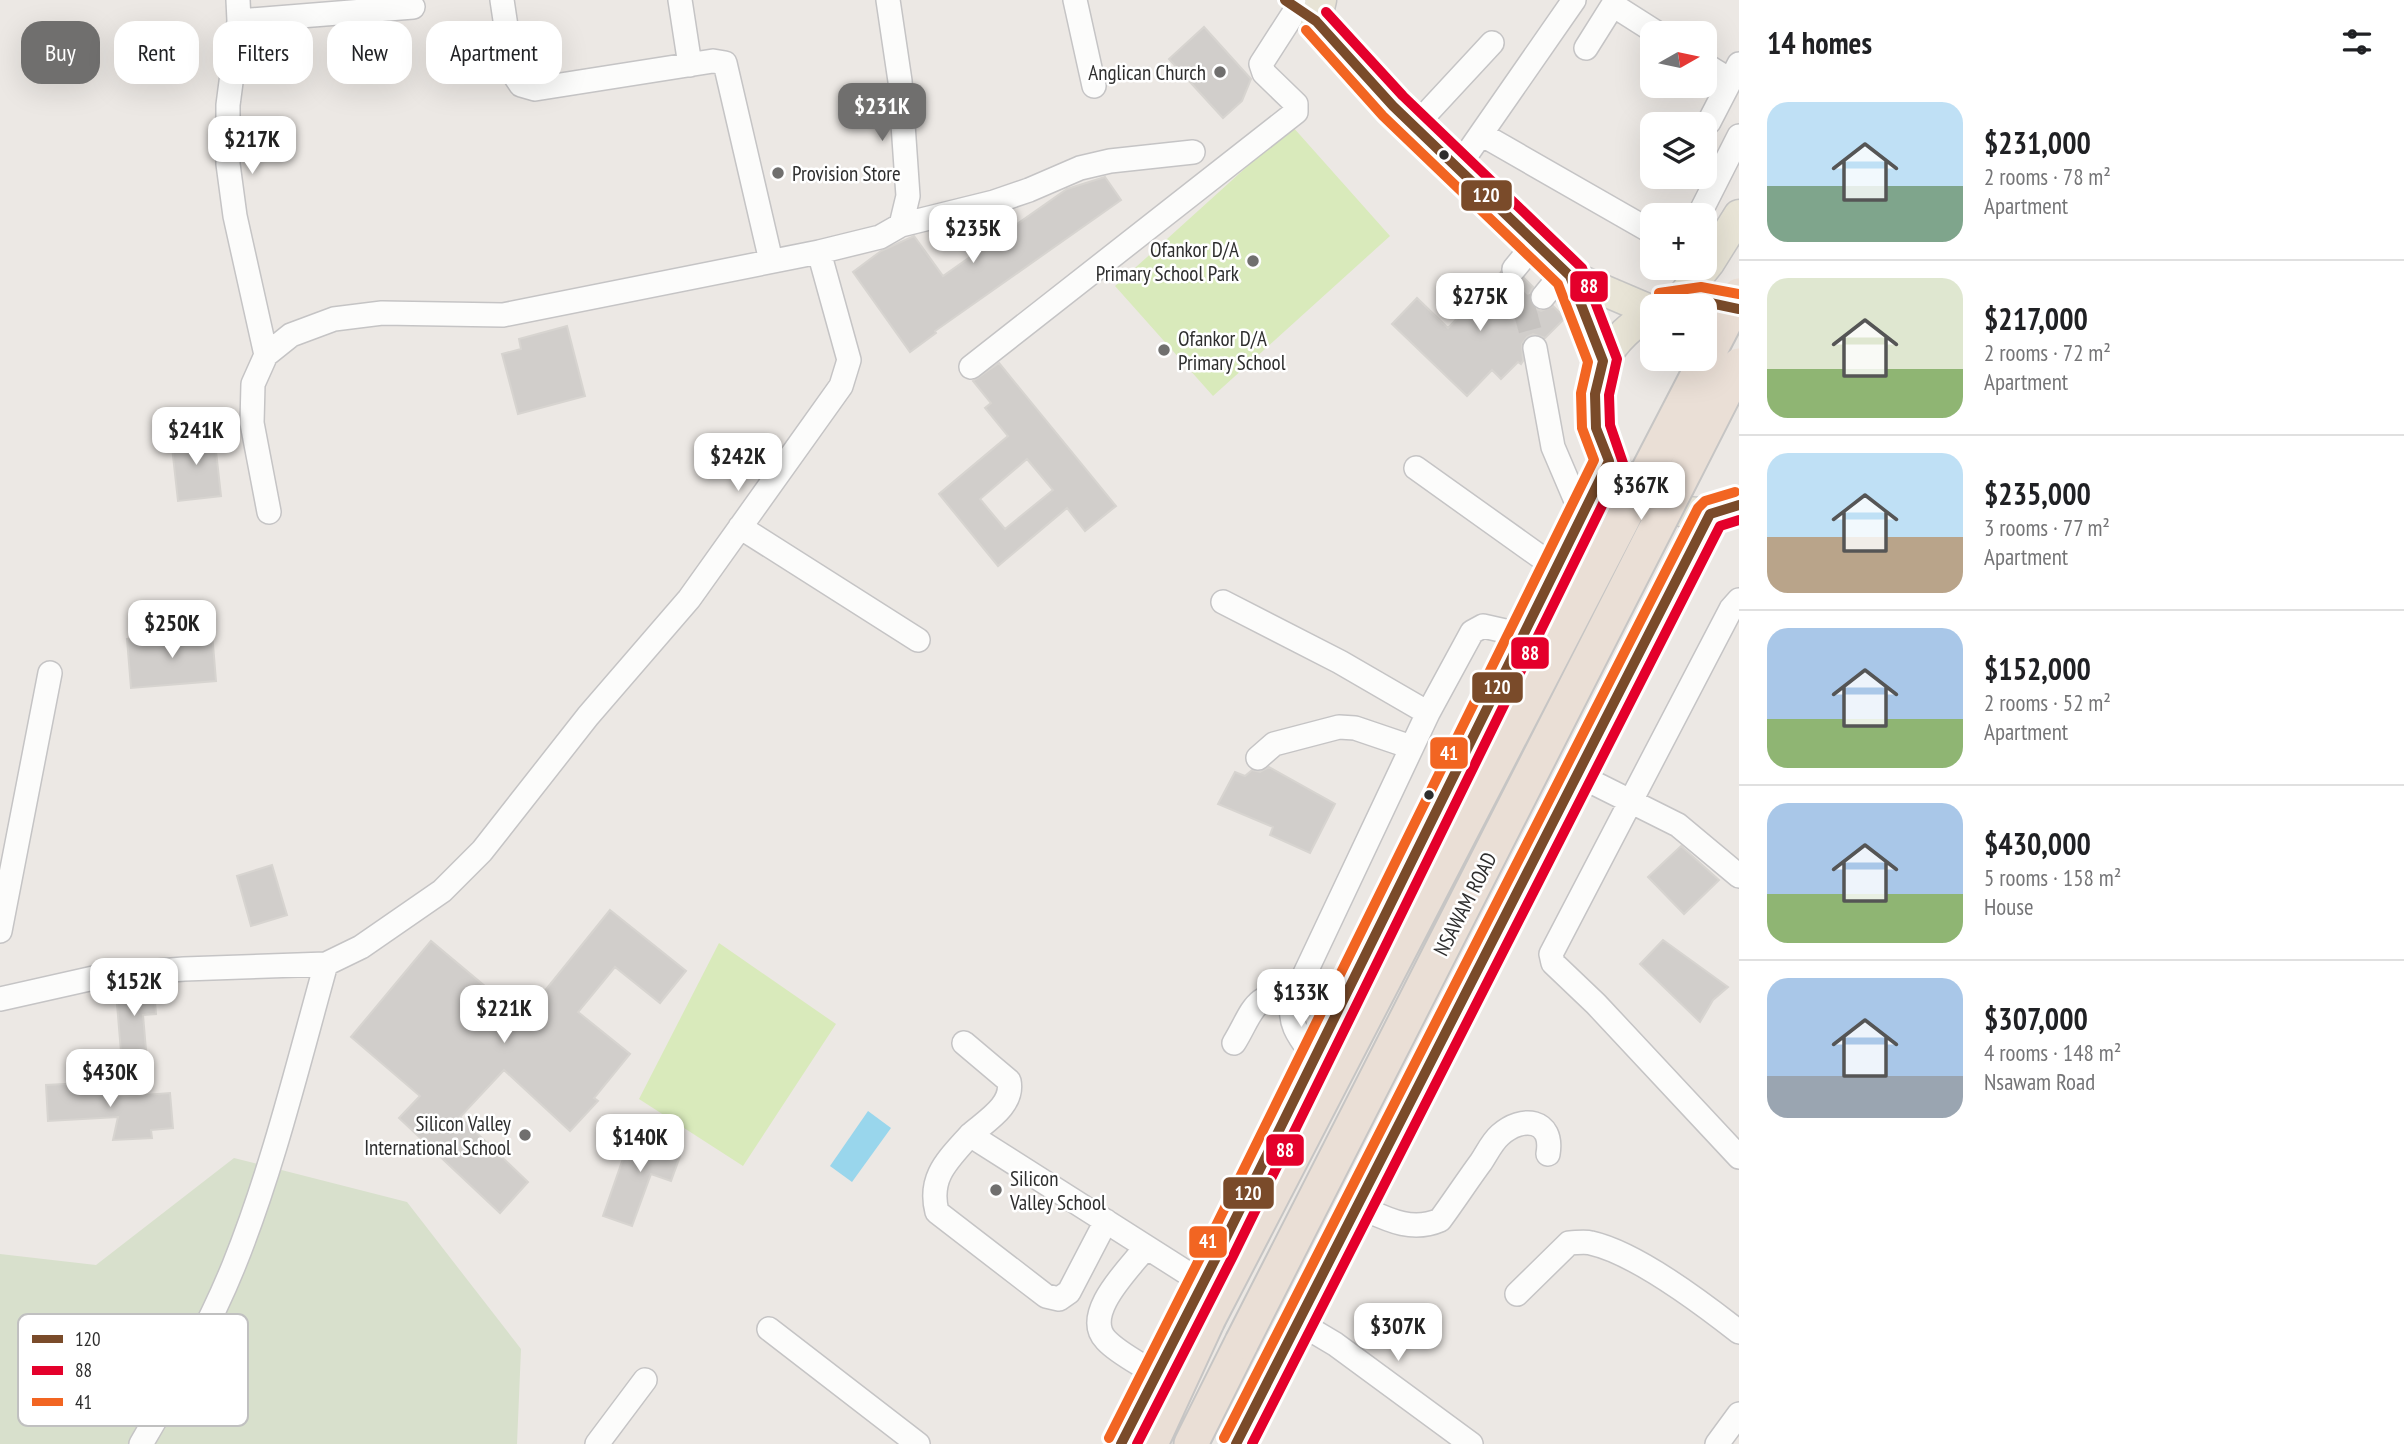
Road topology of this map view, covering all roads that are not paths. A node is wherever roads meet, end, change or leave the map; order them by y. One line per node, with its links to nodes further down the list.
1 (502, 0): 13 (street)
2 (680, 0): 13 (street)
3 (888, 0): 25 (street)
4 (1075, 0): 16 (street)
5 (1574, 0): 19 (street)
6 (1615, 3): 10 (street); 12 (street)
7 (413, 7): 9 (street)
8 (1305, 7): 18 (main road); 43 (street)
9 (238, 10): 40 (street)
10 (1640, 21)
11 (1492, 43): 18 (street)
12 (1586, 48)
13 (690, 65): 29 (street)
14 (1717, 67): 15 (street)
15 (1735, 72): 17 (street)
16 (1094, 86)
17 (1714, 112)
18 (1415, 126): 22 (main road)
19 (1481, 134): 22 (street); 26 (street)
20 (1739, 136): 23 (street)
21 (1192, 152): 25 (street)
22 (1458, 167): 27 (main road)
23 (1705, 203)
24 (1739, 215): 32 (main road)
25 (901, 225): 28 (street)
26 (1640, 225)
27 (1536, 242): 30 (street); 31 (main road)
28 (818, 252): 29 (street); 50 (street)
29 (771, 261): 40 (street)
30 (1514, 269)
31 (1567, 273): 34 (street); 35 (main road); 41 (main road)
32 (1675, 294)
33 (1739, 295): 90 (highway, NSAWAM ROAD, bridge)
34 (1543, 297)
35 (1640, 299)
36 (1717, 302): 37 (main road)
37 (1739, 310)
38 (1640, 321): 41 (main road)
39 (1535, 348): 49 (street)
40 (266, 355): 47 (street)
41 (1604, 361): 44 (main road)
42 (1739, 365): 91 (highway, NSAWAM ROAD, bridge)
43 (971, 367)
44 (1609, 460): 48 (main road); 49 (main road)
45 (1416, 468): 51 (street)
46 (1739, 505): 48 (main road)
47 (269, 512)
48 (1710, 514): 60 (main road)
49 (1582, 515): 51 (main road)
50 (740, 527): 55 (street); 64 (street)
51 (1556, 568): 54 (main road)
52 (1739, 600): 61 (street)
53 (1223, 602): 57 (street)
54 (1523, 635): 57 (street); 69 (main road)
55 (918, 640)
56 (50, 673): 63 (street)
57 (1428, 713): 58 (street)
58 (1411, 747): 59 (street); 66 (street)
59 (1258, 758)
60 (1578, 775): 61 (street); 73 (main road)
61 (1632, 802): 62 (street); 72 (street)
62 (1739, 876)
63 (0, 931)
64 (326, 964): 65 (street); 78 (street)
65 (0, 999)
66 (1293, 999): 68 (street); 69 (street)
67 (964, 1043): 70 (street)
68 (1234, 1043)
69 (1315, 1058): 76 (main road)
70 (970, 1135): 74 (street); 74 (street)
71 (1548, 1154): 73 (street)
72 (1739, 1157)
73 (1358, 1206): 79 (main road)
74 (1106, 1222): 75 (street)
75 (1146, 1247): 76 (street); 82 (street)
76 (1203, 1283): 82 (main road)
77 (1517, 1294): 81 (street)
78 (211, 1314)
79 (1298, 1322): 92 (main road); 93 (street)
80 (769, 1329): 88 (street)
81 (1739, 1332)
82 (1157, 1375): 89 (main road)
83 (645, 1380): 87 (street)
84 (1739, 1414): 94 (street)
85 (152, 1426): 86 (street)
86 (141, 1444)
87 (597, 1444)
88 (918, 1444)
89 (1121, 1444)
90 (1151, 1444)
91 (1191, 1444)
92 (1236, 1444)
93 (1471, 1444)
94 (1717, 1444)

